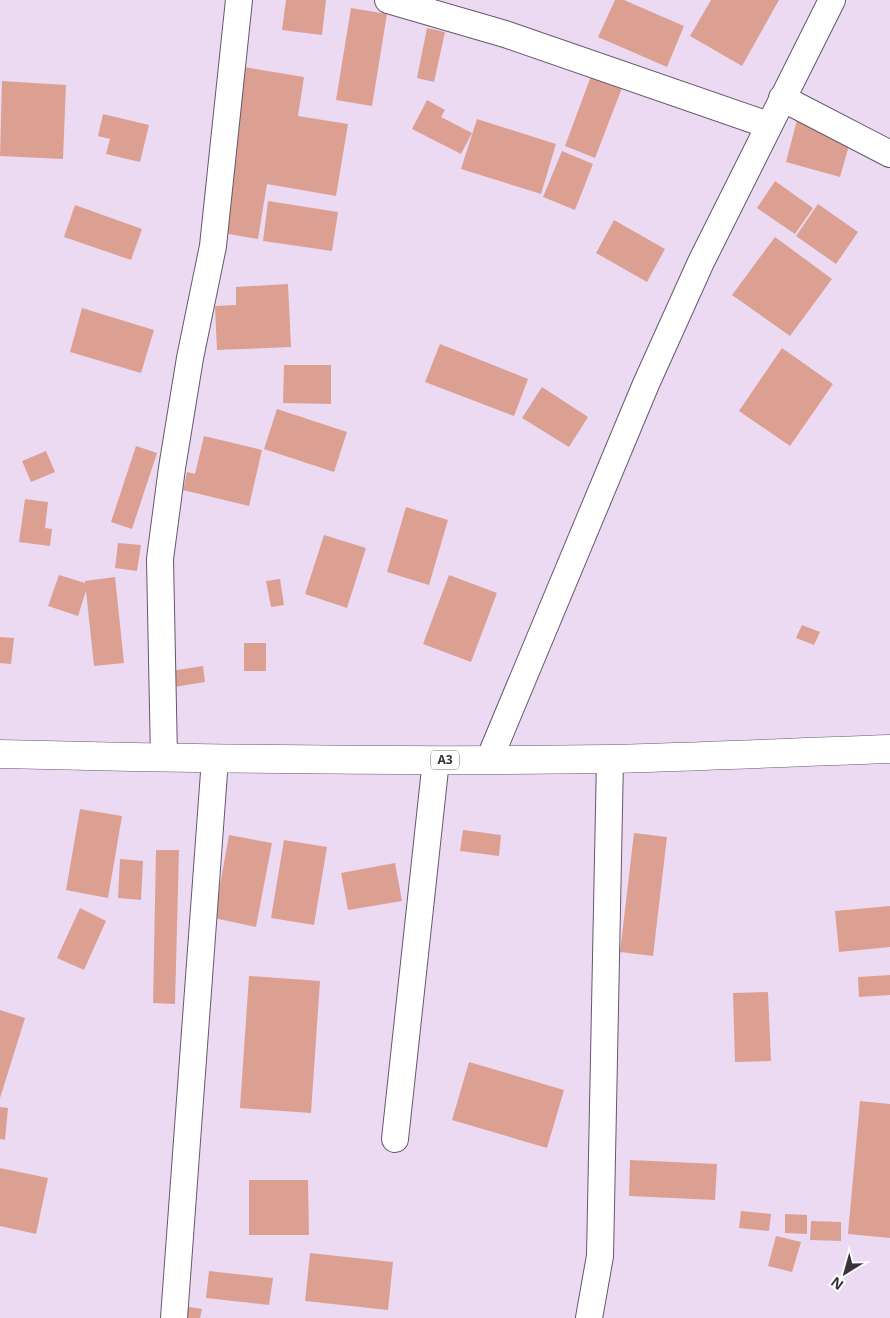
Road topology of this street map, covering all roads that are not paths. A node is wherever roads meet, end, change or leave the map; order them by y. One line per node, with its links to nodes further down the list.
1 (239, 0): 9 (street)
2 (388, 0): 5 (street)
3 (832, 0): 4 (street)
4 (782, 98): 5 (street); 6 (street)
5 (768, 125): 13 (street)
6 (890, 154)
7 (890, 749): 11 (highway, A3)
8 (0, 754): 9 (highway, A3)
9 (164, 758): 10 (highway, A3)
10 (215, 759): 12 (highway, A3); 15 (street)
11 (610, 759): 13 (highway, A3); 16 (street)
12 (436, 760): 13 (highway, A3); 14 (street)
13 (489, 760)
14 (395, 1139)
15 (174, 1318)
16 (589, 1318)

